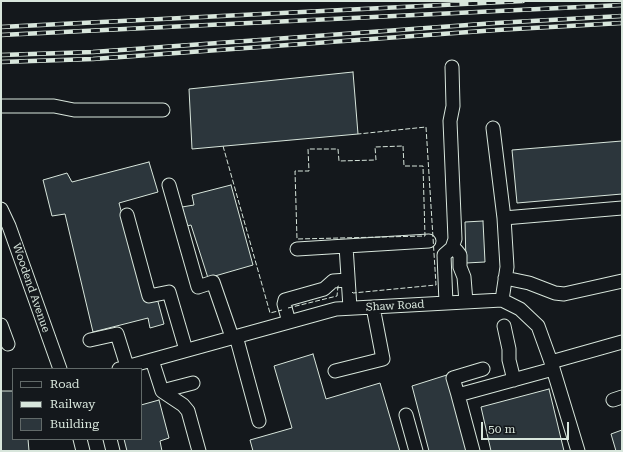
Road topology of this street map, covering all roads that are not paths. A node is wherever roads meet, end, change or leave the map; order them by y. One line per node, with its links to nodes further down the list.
1 (452, 67): 12 (street)
2 (1, 106): 3 (street)
3 (163, 110)
4 (493, 128): 9 (street)
5 (168, 185): 25 (street)
6 (622, 208): 9 (street)
7 (1, 209): 32 (street, Woodend Avenue)
8 (127, 216): 29 (street)
9 (504, 218): 14 (street)
10 (429, 241): 11 (street)
11 (346, 246): 13 (street); 15 (street)
12 (452, 248): 18 (street); 19 (street)
13 (297, 249)
14 (505, 278): 16 (street); 17 (street)
15 (348, 280): 21 (street); 22 (street)
16 (622, 281)
17 (502, 300): 18 (street, Shaw Road); 31 (street, Shaw Road)
18 (466, 302): 19 (street, Shaw Road)
19 (446, 303): 20 (street, Shaw Road)
20 (373, 307): 21 (street, Shaw Road); 35 (street)
21 (350, 308): 22 (street, Shaw Road)
22 (289, 322): 25 (street, Shaw Road)
23 (1, 325): 28 (street)
24 (504, 326): 36 (street)
25 (234, 337): 29 (street, Shaw Road); 41 (street)
26 (90, 340): 33 (street)
27 (622, 342): 31 (street)
28 (8, 344)
29 (186, 350): 30 (street, Shaw Road)
30 (152, 360): 33 (street, Shaw Road); 38 (street)
31 (552, 366): 36 (street); 49 (street, Shaw Road)
32 (60, 368)
33 (123, 368)
34 (483, 369): 39 (street)
35 (335, 371)
36 (514, 380): 39 (street)
37 (194, 383): 38 (street)
38 (162, 391): 46 (street)
39 (458, 395): 48 (street)
40 (406, 415): 47 (street)
41 (259, 420)
42 (80, 440): 44 (street)
43 (110, 440): 45 (street)
44 (83, 451)
45 (113, 451)
46 (199, 451)
47 (416, 451)
48 (473, 451)
49 (578, 451)

